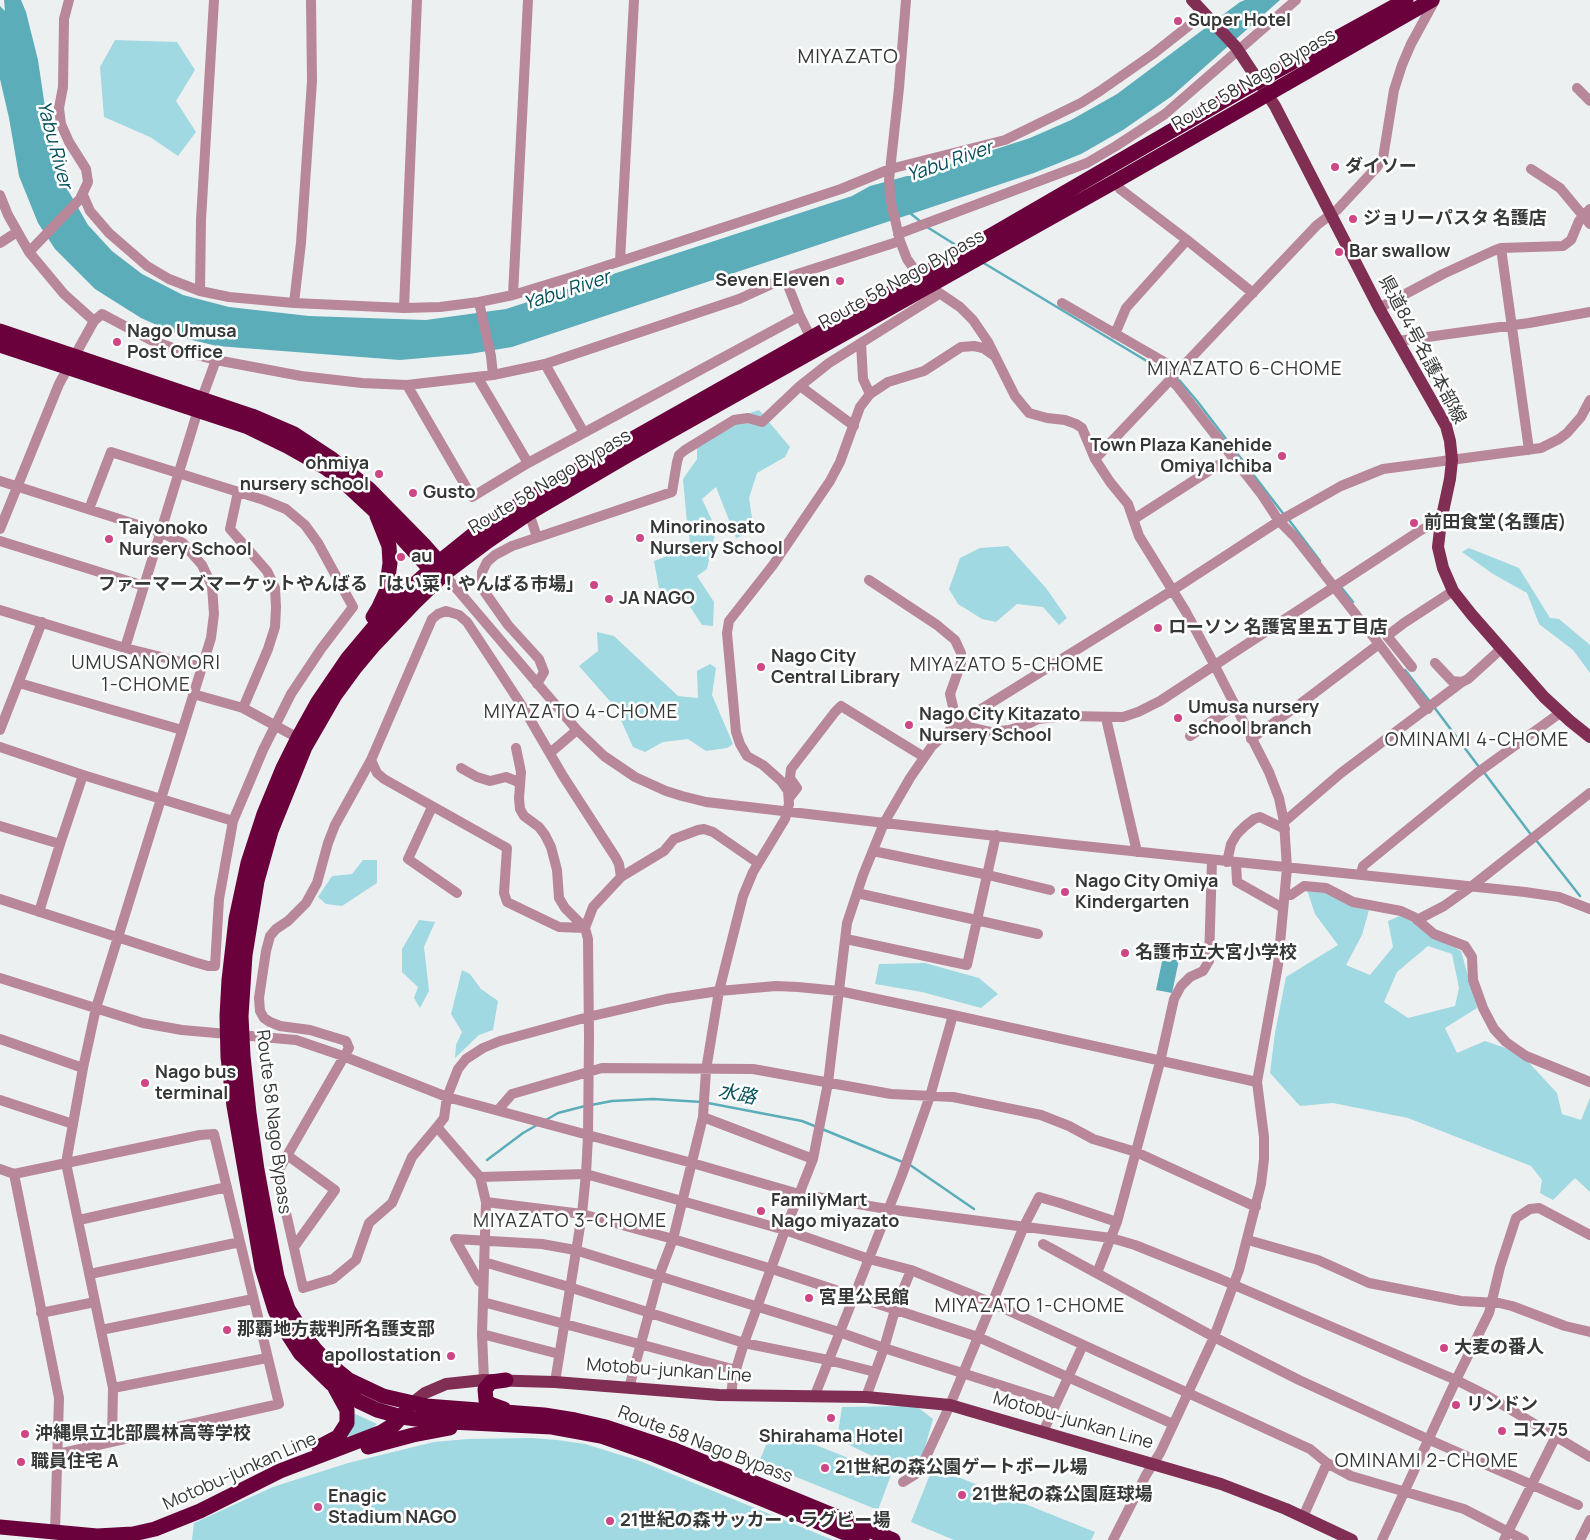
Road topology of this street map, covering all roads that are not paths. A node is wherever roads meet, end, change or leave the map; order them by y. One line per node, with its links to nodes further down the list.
1 (69, 0): 22 (street)
2 (214, 0): 35 (street)
3 (311, 0): 38 (street)
4 (416, 0): 41 (street)
5 (528, 0): 37 (street)
6 (634, 0): 32 (street)
7 (906, 0): 17 (street)
8 (1192, 0): 12 (main road, 県道84号名護本部線)
9 (1296, 0): 13 (street)
10 (1406, 0): 14 (highway, Route 58 Nago Bypass)
11 (1434, 0): 14 (highway, Route 58 Nago Bypass); 24 (street)
12 (1206, 14): 13 (main road, 県道84号名護本部線); 17 (street)
13 (1237, 48): 14 (main road, 県道84号名護本部線); 18 (street)
14 (1263, 87): 18 (highway, Route 58 Nago Bypass); 20 (highway, Route 58 Nago Bypass); 24 (main road, 県道84号名護本部線)
15 (1577, 88): 16 (street)
16 (1590, 101)
17 (890, 169): 27 (street); 32 (street)
18 (1091, 169): 27 (street); 34 (highway, Route 58 Nago Bypass)
19 (1531, 169): 23 (street)
20 (1116, 181): 28 (street); 34 (highway, Route 58 Nago Bypass)
21 (0, 196): 26 (street)
22 (82, 197): 31 (street); 35 (street)
23 (1586, 212): 25 (street); 30 (street)
24 (1331, 214): 36 (street); 42 (main road, 県道84号名護本部線)
25 (1590, 224)
26 (17, 232): 29 (street); 31 (street)
27 (898, 233): 33 (street); 34 (street)
28 (1187, 240): 36 (street); 48 (street)
29 (0, 243)
30 (1501, 248): 42 (street); 46 (street)
31 (29, 252): 45 (street)
32 (620, 261): 37 (street)
33 (785, 278): 44 (street); 56 (street)
34 (929, 285): 49 (highway, Route 58 Nago Bypass); 51 (street); 53 (street); 80 (highway, Route 58 Nago Bypass)
35 (200, 291): 38 (street)
36 (1253, 293): 57 (street)
37 (513, 295): 40 (street)
38 (294, 303): 41 (street)
39 (1062, 304): 48 (street)
40 (480, 305): 41 (street); 58 (street)
41 (404, 308)
42 (1379, 308): 50 (main road, 県道84号名護本部線)
43 (1590, 312): 46 (street)
44 (800, 316): 49 (street); 68 (street)
45 (94, 322): 54 (street); 55 (street)
46 (1512, 325): 50 (street); 69 (street)
47 (0, 331): 55 (highway)
48 (1115, 334): 57 (street)
49 (811, 338): 88 (highway, Route 58 Nago Bypass)
50 (1398, 341): 71 (main road, 県道84号名護本部線)
51 (861, 343): 62 (street); 63 (street)
52 (0, 345): 55 (highway)
53 (996, 358): 63 (street); 70 (street)
54 (216, 360): 61 (street); 65 (street)
55 (72, 362): 65 (highway); 76 (street)
56 (545, 364): 58 (street); 68 (street)
57 (1180, 371): 60 (street)
58 (493, 375): 59 (street)
59 (478, 378): 61 (street); 72 (street)
60 (1171, 380): 70 (street); 82 (street)
61 (407, 385): 72 (street)
62 (800, 386): 67 (street); 86 (street)
63 (870, 394): 67 (street)
64 (1590, 400): 66 (street)
65 (200, 404): 74 (street); 78 (highway); 88 (highway)
66 (1587, 414): 69 (street)
67 (854, 426): 133 (street)
68 (584, 433): 72 (street)
69 (1529, 450): 71 (street)
70 (1095, 459): 81 (street)
71 (1452, 460): 82 (street); 83 (main road, 県道84号名護本部線)
72 (528, 464)
73 (1218, 465): 81 (street)
74 (178, 473): 77 (street); 79 (street); 85 (street)
75 (0, 481): 76 (street)
76 (17, 487): 79 (street); 84 (street)
77 (238, 492): 112 (street); 116 (street)
78 (372, 507): 88 (highway); 96 (highway)
79 (89, 510): 85 (street)
80 (529, 513): 86 (street); 88 (highway, Route 58 Nago Bypass)
81 (1134, 518): 92 (street)
82 (1284, 518): 91 (street); 92 (street)
83 (1440, 521): 91 (street); 93 (main road, 県道84号名護本部線)
84 (0, 529)
85 (160, 532): 90 (street); 104 (street)
86 (537, 536): 108 (street)
87 (0, 541): 90 (street)
88 (438, 568): 96 (highway, Route 58 Nago Bypass); 100 (street); 175 (highway, Route 58 Nago Bypass)
89 (868, 580): 115 (street)
90 (144, 586): 98 (street)
91 (1335, 588): 97 (street); 103 (street)
92 (1173, 590): 103 (street); 115 (street)
93 (1453, 591): 99 (main road, 県道84号名護本部線); 105 (street)
94 (0, 610): 95 (street)
95 (42, 622): 98 (street); 107 (street)
96 (365, 637): 122 (highway, Route 58 Nago Bypass)
97 (1379, 644): 111 (street); 123 (street)
98 (126, 648): 104 (street)
99 (1501, 649): 106 (street); 113 (main road, 県道84号名護本部線)
100 (510, 652): 102 (street); 108 (street)
101 (1435, 662): 106 (street)
102 (494, 663): 126 (street); 128 (street)
103 (1214, 666): 110 (street); 114 (street)
104 (202, 667): 109 (street)
105 (1412, 667)
106 (1462, 682): 111 (street)
107 (19, 683): 117 (street); 118 (street)
108 (537, 684): 119 (street)
109 (193, 694): 112 (street); 118 (street)
110 (1234, 706): 120 (street); 123 (street)
111 (1431, 707): 140 (street)
112 (242, 708): 116 (street)
113 (1560, 712): 121 (main road, 県道84号名護本部線); 150 (street)
114 (1106, 718): 115 (street); 144 (street)
115 (957, 724): 127 (street)
116 (275, 727): 122 (street); 137 (street)
117 (0, 730)
118 (182, 730): 134 (street)
119 (577, 730): 126 (street); 136 (street)
120 (1190, 736)
121 (1590, 737)
122 (298, 738): 175 (highway, Route 58 Nago Bypass)
123 (1251, 739): 140 (street)
124 (0, 747): 130 (street)
125 (516, 748): 131 (street)
126 (550, 753): 152 (street)
127 (924, 757): 133 (street); 138 (street)
128 (371, 760): 135 (street); 177 (street)
129 (461, 768): 131 (street)
130 (83, 775): 134 (street); 142 (street)
131 (520, 784): 165 (street)
132 (1590, 794): 153 (street)
133 (790, 797): 136 (street)
134 (160, 799): 137 (street); 167 (street)
135 (432, 807): 155 (street); 165 (street)
136 (787, 812): 138 (street); 147 (street)
137 (233, 820): 167 (street)
138 (884, 823): 141 (street); 143 (street)
139 (0, 826): 142 (street)
140 (1284, 826): 146 (street); 148 (street)
141 (996, 835): 144 (street); 151 (street)
142 (60, 844): 162 (street)
143 (872, 851): 151 (street); 156 (street)
144 (1137, 852): 145 (street)
145 (1212, 860): 146 (street); 178 (street)
146 (1231, 862): 148 (street); 160 (street)
147 (758, 863): 152 (street); 170 (street)
148 (1286, 868): 149 (street); 158 (street)
149 (1338, 872): 150 (street); 157 (street)
150 (1361, 874): 153 (street)
151 (988, 875): 154 (street); 163 (street)
152 (621, 877): 165 (street)
153 (1472, 886): 161 (street); 164 (street)
154 (1050, 890)
155 (457, 892)
156 (857, 893): 163 (street); 168 (street)
157 (1338, 893): 158 (street); 164 (street)
158 (1284, 894): 160 (street)
159 (0, 899): 162 (street)
160 (1283, 908): 182 (street)
161 (1590, 909)
162 (39, 912): 167 (street)
163 (978, 920): 166 (street); 168 (street)
164 (1417, 920): 183 (street)
165 (585, 928): 174 (street)
166 (1038, 934)
167 (117, 936): 172 (street)
168 (846, 939): 171 (street)
169 (0, 978): 172 (street)
170 (718, 991): 171 (street); 174 (street); 180 (street)
171 (839, 992): 173 (street); 184 (street)
172 (96, 1008): 175 (street); 179 (street)
173 (953, 1014): 178 (street); 185 (street)
174 (588, 1016): 181 (street); 186 (street)
175 (234, 1035): 177 (street); 225 (highway, Route 58 Nago Bypass); 273 (highway, Route 58 Nago Bypass)
176 (0, 1039): 179 (street)
177 (343, 1056): 186 (street); 194 (street)
178 (1160, 1062): 182 (street); 193 (street)
179 (83, 1068): 190 (street)
180 (706, 1070): 181 (street); 184 (street); 189 (street)
181 (588, 1072): 188 (street); 192 (street)
182 (1257, 1082): 206 (street)
183 (1590, 1082)
184 (828, 1083): 185 (street); 195 (street)
185 (930, 1096): 193 (street); 207 (street)
186 (447, 1097): 188 (street); 191 (street)
187 (0, 1100): 190 (street)
188 (498, 1110): 192 (street)
189 (703, 1117): 195 (street); 197 (street)
190 (73, 1124): 196 (street)
191 (437, 1127): 201 (street); 220 (street)
192 (588, 1136): 197 (street); 200 (street)
193 (1136, 1152): 206 (street); 210 (street)
194 (287, 1155): 220 (street); 220 (street)
195 (813, 1158): 203 (street)
196 (66, 1163): 199 (street); 202 (street); 209 (street)
197 (692, 1163): 203 (street); 204 (street)
198 (0, 1169): 199 (street)
199 (14, 1174): 241 (street)
200 (586, 1174): 201 (street); 204 (street); 208 (street)
201 (480, 1178): 205 (street)
202 (227, 1187): 209 (street); 218 (street)
203 (799, 1194): 207 (street); 212 (street)
204 (684, 1201): 212 (street); 215 (street)
205 (486, 1202): 208 (street); 217 (street)
206 (1256, 1207): 216 (street)
207 (887, 1210): 211 (street); 222 (street)
208 (582, 1214): 215 (street); 221 (street)
209 (79, 1220): 228 (street)
210 (1118, 1222): 211 (street); 214 (street)
211 (1024, 1226): 214 (street); 237 (street)
212 (785, 1230): 222 (street); 224 (street)
213 (1590, 1235): 238 (street)
214 (1111, 1238): 227 (street); 231 (street)
215 (673, 1239): 224 (street); 229 (street)
216 (1248, 1240): 231 (street); 238 (street)
217 (485, 1241): 221 (street); 223 (street); 230 (street)
218 (240, 1242): 225 (street); 228 (street)
219 (1043, 1244): 227 (street)
220 (294, 1247)
221 (575, 1250): 229 (street); 232 (street)
222 (870, 1259): 226 (street); 233 (street)
223 (484, 1262): 230 (street); 232 (street)
224 (772, 1269): 233 (street); 239 (street)
225 (255, 1270): 234 (street); 265 (highway, Route 58 Nago Bypass)
226 (911, 1270): 237 (street); 240 (street)
227 (1097, 1273): 249 (street)
228 (90, 1274): 235 (street)
229 (659, 1276): 239 (street); 242 (street)
230 (483, 1284): 236 (street)
231 (1234, 1285): 249 (street); 263 (street)
232 (569, 1287): 242 (street); 243 (street)
233 (854, 1297): 240 (street); 245 (street)
234 (252, 1299): 244 (street); 255 (street)
235 (96, 1302): 241 (street); 244 (street)
236 (483, 1302): 243 (street); 247 (street)
237 (992, 1302): 248 (street); 252 (street)
238 (1492, 1303): 246 (street); 263 (street)
239 (758, 1306): 245 (street); 250 (street)
240 (895, 1310): 248 (street); 253 (street)
241 (41, 1313): 284 (street)
242 (649, 1313): 250 (street); 251 (street)
243 (564, 1323): 251 (street); 254 (street)
244 (101, 1330): 266 (street)
245 (839, 1332): 253 (street); 256 (street)
246 (1590, 1332)
247 (482, 1334): 254 (street); 261 (street)
248 (978, 1337): 259 (street); 260 (street)
249 (1214, 1338): 268 (street); 281 (street)
250 (744, 1343): 256 (street); 257 (street)
251 (641, 1344): 257 (street); 267 (street)
252 (1083, 1345): 260 (street); 268 (street)
253 (884, 1348): 258 (street); 259 (street)
254 (559, 1354): 264 (street)
255 (267, 1358): 266 (street); 282 (street)
256 (828, 1360): 258 (street); 270 (street)
257 (736, 1370): 269 (street)
258 (875, 1372): 271 (street)
259 (963, 1374): 272 (street); 274 (street)
260 (1069, 1377): 272 (street); 278 (street)
261 (484, 1380): 262 (main road, Motobu-junkan Line); 273 (main road, Motobu-junkan Line)
262 (506, 1380): 264 (main road, Motobu-junkan Line); 275 (highway)
263 (1456, 1380): 280 (street); 281 (street)
264 (555, 1382): 267 (main road, Motobu-junkan Line)
265 (332, 1384): 276 (highway, Route 58 Nago Bypass); 288 (highway)
266 (113, 1388): 282 (street)
267 (630, 1388): 269 (main road, Motobu-junkan Line)
268 (1188, 1392): 278 (street); 286 (street)
269 (731, 1395): 270 (main road, Motobu-junkan Line)
270 (815, 1395): 271 (main road, Motobu-junkan Line)
271 (866, 1397): 274 (main road, Motobu-junkan Line)
272 (1056, 1403): 279 (street)
273 (411, 1404): 275 (highway, Route 58 Nago Bypass); 276 (highway, Motobu-junkan Line)
274 (950, 1406): 279 (main road, Motobu-junkan Line); 289 (street)
275 (514, 1412): 299 (highway, Route 58 Nago Bypass)
276 (402, 1416): 277 (highway, Route 58 Nago Bypass); 283 (highway, Motobu-junkan Line)
277 (472, 1424): 283 (highway); 298 (highway, Route 58 Nago Bypass)
278 (1173, 1424): 287 (street)
279 (1043, 1432): 287 (main road, Motobu-junkan Line)
280 (1556, 1436): 285 (street); 290 (street)
281 (1428, 1440): 290 (street); 291 (street)
282 (112, 1441): 284 (street)
283 (326, 1453): 288 (highway, Motobu-junkan Line)
284 (58, 1454): 296 (street)
285 (1590, 1457)
286 (1327, 1463): 291 (street); 293 (street)
287 (1153, 1464): 293 (main road, Motobu-junkan Line); 300 (street)
288 (280, 1471): 296 (highway, Motobu-junkan Line)
289 (904, 1482)
290 (1532, 1485): 292 (street); 297 (street)
291 (1404, 1493): 297 (street); 302 (street)
292 (1578, 1505)
293 (1303, 1517): 301 (main road, Motobu-junkan Line)
294 (1590, 1520): 304 (street)
295 (0, 1527): 296 (highway, Motobu-junkan Line)
296 (55, 1533)
297 (1506, 1536): 303 (street)
298 (862, 1540)
299 (893, 1540)
300 (1113, 1540)
301 (1352, 1540)
302 (1382, 1540)
303 (1524, 1540)
304 (1580, 1540)

